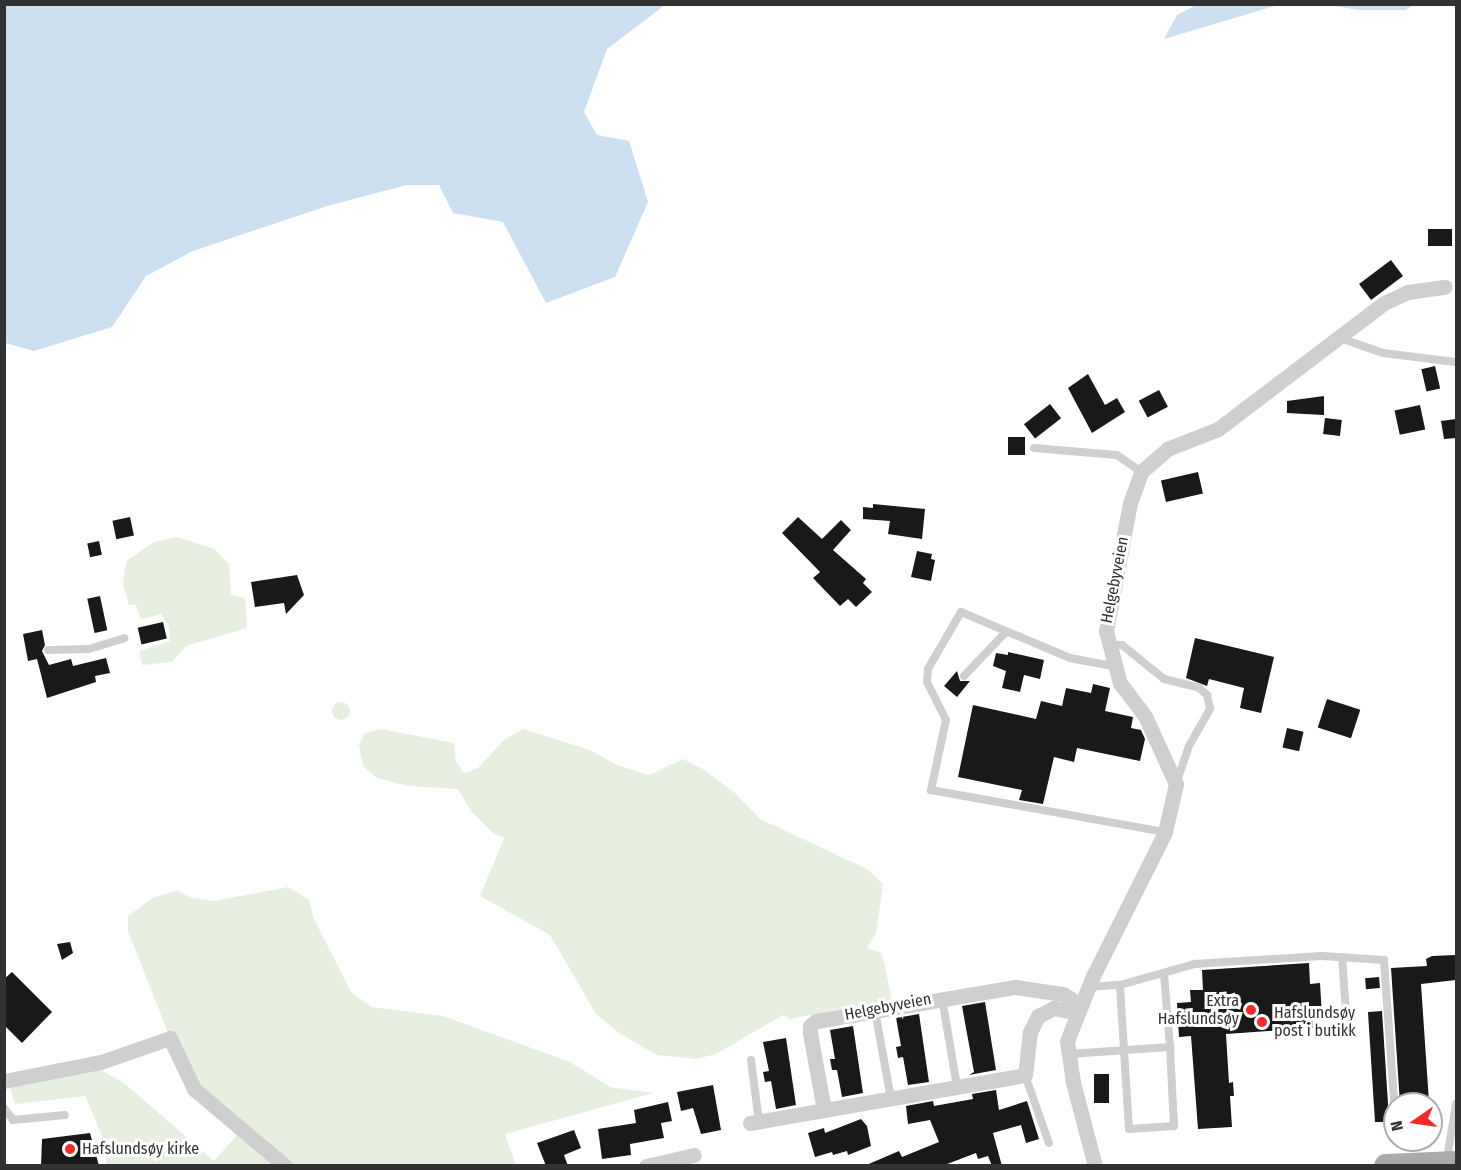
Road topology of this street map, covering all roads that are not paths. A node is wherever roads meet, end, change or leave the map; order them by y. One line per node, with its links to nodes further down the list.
1 (1445, 288): 2 (street, Helgebyveien)
2 (1339, 337): 3 (lane); 5 (street, Helgebyveien)
3 (1455, 362)
4 (1034, 448): 5 (lane)
5 (1141, 472): 8 (street, Helgebyveien)
6 (1005, 633): 10 (lane); 11 (lane); 13 (lane)
7 (124, 638): 9 (lane)
8 (1108, 645): 10 (street, Helgebyveien); 12 (lane)
9 (48, 650)
10 (1113, 666): 12 (street, Helgebyveien)
11 (963, 676)
12 (1176, 784): 13 (street)
13 (1165, 832): 17 (street)
14 (1342, 957): 15 (lane); 21 (lane); 29 (lane)
15 (1164, 974): 16 (lane); 22 (lane)
16 (1120, 985): 17 (lane); 23 (lane)
17 (1088, 987): 20 (street)
18 (942, 997): 19 (street, Helgebyveien); 20 (street, Helgebyveien); 28 (lane)
19 (875, 1009): 30 (lane); 33 (street, Helgebyveien)
20 (1077, 1013): 24 (street); 26 (street)
21 (1347, 1024)
22 (1170, 1047): 23 (lane); 23 (lane)
23 (1124, 1050): 24 (lane)
24 (1067, 1054): 41 (street)
25 (751, 1060): 35 (lane)
26 (1025, 1076): 28 (street); 36 (lane)
27 (4, 1081): 39 (street)
28 (957, 1087): 30 (street)
29 (1394, 1092)
30 (891, 1099): 33 (street)
31 (1456, 1104): 38 (lane)
32 (4, 1108): 34 (lane)
33 (824, 1110): 35 (street)
34 (65, 1115)
35 (755, 1122)
36 (1049, 1143)
37 (694, 1155): 40 (street)
38 (1451, 1163): 42 (main road)
39 (285, 1166)
40 (646, 1166)
41 (1095, 1166)
42 (1386, 1166)

